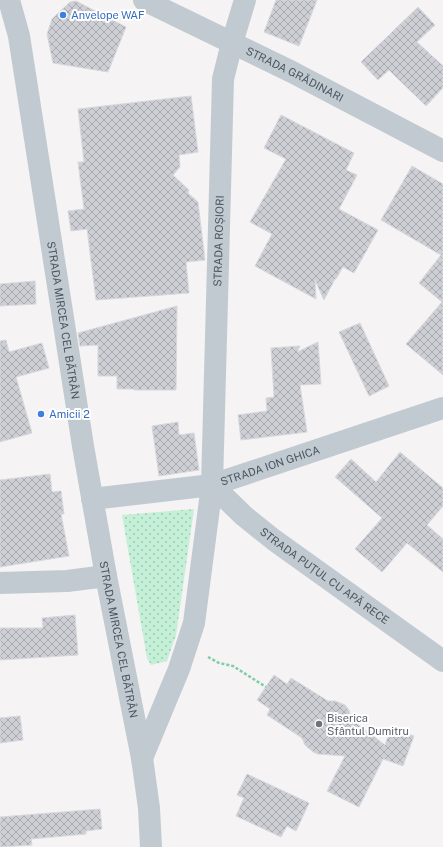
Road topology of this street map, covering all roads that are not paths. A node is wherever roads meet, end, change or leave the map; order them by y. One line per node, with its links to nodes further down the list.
1 (9, 0): 8 (street, STRADA MIRCEA CEL BĂTRÂN)
2 (144, 0): 4 (street, STRADA GRĂDINARI)
3 (245, 0): 4 (street, STRADA ROȘIORI)
4 (232, 43): 5 (street, STRADA GRĂDINARI); 7 (street, STRADA ROȘIORI)
5 (443, 151)
6 (443, 408): 7 (street, STRADA ION GHICA)
7 (212, 485): 8 (street, STRADA ION GHICA); 11 (street, STRADA PUȚUL CU APĂ RECE); 12 (street)
8 (92, 499): 9 (street, STRADA MIRCEA CEL BĂTRÂN)
9 (106, 576): 10 (street); 12 (street, STRADA MIRCEA CEL BĂTRÂN)
10 (0, 583)
11 (443, 661)
12 (142, 758): 13 (street, STRADA MIRCEA CEL BĂTRÂN)
13 (151, 847)

